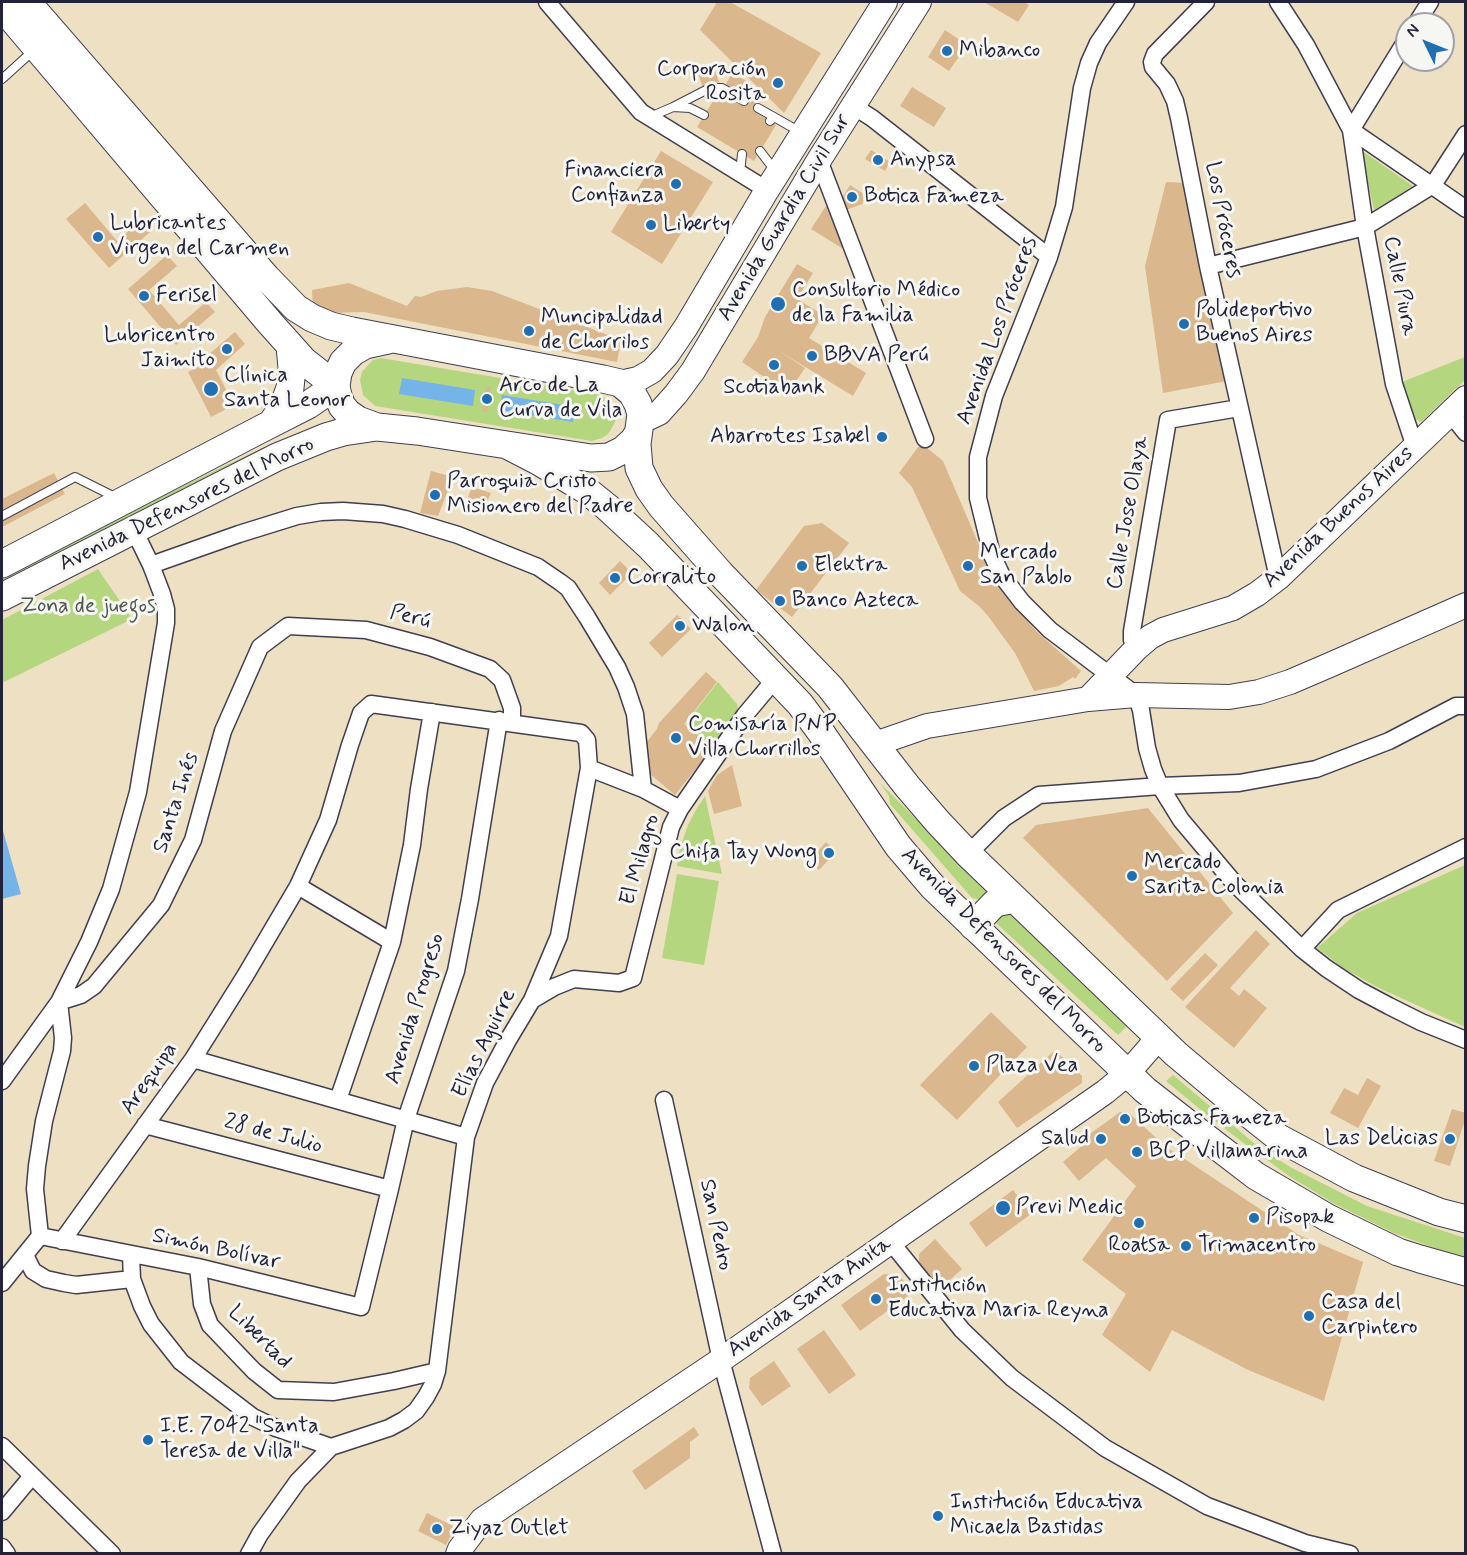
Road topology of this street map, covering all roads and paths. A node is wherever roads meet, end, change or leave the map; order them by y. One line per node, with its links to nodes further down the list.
1 (27, 2): 31 (main road)
2 (547, 2): 17 (street)
3 (885, 2): 19 (main road, Avenida Guardia Civil Sur)
4 (919, 2): 13 (main road, Avenida Guardia Civil Sur)
5 (1126, 2): 29 (street, Avenida Los Próceres)
6 (1206, 2): 30 (street, Los Próceres)
7 (1278, 2): 18 (street)
8 (2, 7): 9 (main road)
9 (36, 48): 11 (lane); 32 (main road)
10 (1395, 59): 18 (street)
11 (2, 79)
12 (744, 101): 14 (lane)
13 (853, 106): 23 (main road, Avenida Guardia Civil Sur); 29 (street)
14 (673, 107): 16 (lane); 17 (lane)
15 (758, 108): 19 (lane)
16 (704, 115)
17 (651, 117): 24 (street)
18 (1352, 130): 26 (street); 28 (street, Calle Piura)
19 (802, 134): 25 (main road, Avenida Guardia Civil Sur)
20 (1466, 134): 26 (street)
21 (760, 151): 25 (lane)
22 (742, 154): 24 (lane)
23 (819, 160): 39 (main road, Avenida Guardia Civil Sur); 41 (street)
24 (740, 173): 25 (street)
25 (772, 181): 33 (main road, Avenida Guardia Civil Sur)
26 (1432, 185): 27 (street); 28 (street)
27 (1466, 209)
28 (1365, 227): 30 (street); 43 (street, Calle Piura)
29 (1049, 257): 54 (street, Avenida Los Próceres)
30 (1208, 266): 36 (street, Los Próceres)
31 (394, 339): 33 (main road); 34 (main road)
32 (290, 346): 34 (main road); 37 (main road)
33 (620, 382): 39 (main road, Avenida Defensores del Morro)
34 (336, 386): 37 (main road, Avenida Defensores del Morro); 38 (main road, Avenida Defensores del Morro)
35 (1458, 406): 40 (street); 43 (main road, Avenida Buenos Aires)
36 (1239, 408): 49 (street, Los Próceres); 53 (street, Calle Jose Olaya)
37 (271, 424): 44 (main road, Avenida Defensores del Morro)
38 (377, 427): 42 (main road, Avenida Defensores del Morro); 46 (main road, Avenida Defensores del Morro)
39 (639, 427): 42 (main road, Avenida Defensores del Morro); 61 (main road, Avenida Defensores del Morro)
40 (1466, 433)
41 (925, 439)
42 (507, 445): 55 (main road, Avenida Defensores del Morro)
43 (1415, 447): 49 (main road, Avenida Buenos Aires)
44 (123, 501): 45 (lane); 47 (main road, Avenida Defensores del Morro)
45 (2, 516)
46 (134, 531): 48 (street); 50 (main road, Avenida Defensores del Morro)
47 (2, 564)
48 (151, 565): 64 (street); 74 (street)
49 (1278, 578): 53 (main road, Avenida Buenos Aires)
50 (2, 597)
51 (1464, 604): 56 (main road)
52 (260, 647): 60 (street, Perú); 74 (street, Santa Inés)
53 (1136, 649): 54 (main road, Avenida Buenos Aires)
54 (1109, 676): 56 (street, Avenida Los Próceres); 57 (main road, Avenida Buenos Aires)
55 (776, 678): 65 (street, El Milagro); 70 (main road, Avenida Defensores del Morro)
56 (1136, 695): 57 (main road); 63 (street)
57 (1088, 699): 61 (main road)
58 (1461, 706): 63 (street)
59 (432, 712): 60 (street); 68 (street, Arequipa); 71 (street)
60 (506, 722): 62 (street, Elías Aguirre); 82 (street, Avenida Progreso)
61 (875, 744): 67 (main road, Avenida Defensores del Morro)
62 (589, 768): 64 (street); 73 (street, Elías Aguirre)
63 (1160, 786): 67 (street); 72 (street)
64 (643, 789): 65 (street)
65 (681, 809): 73 (street, El Milagro)
66 (1466, 847): 72 (street)
67 (968, 854): 69 (main road, Avenida Defensores del Morro)
68 (298, 886): 71 (street); 77 (street, Arequipa)
69 (1015, 899): 70 (main road); 75 (main road, Avenida Defensores del Morro)
70 (973, 926): 78 (main road, Avenida Defensores del Morro)
71 (392, 942): 80 (street)
72 (1302, 950): 76 (street)
73 (532, 1000): 84 (street, Elías Aguirre)
74 (59, 1002): 79 (street); 87 (street)
75 (1159, 1037): 78 (main road, Avenida Santa Anita); 86 (main road, Avenida Defensores del Morro)
76 (1466, 1040)
77 (193, 1059): 80 (street); 83 (street, Arequipa)
78 (1127, 1074): 89 (main road, Avenida Santa Anita); 93 (main road, Avenida Defensores del Morro)
79 (2, 1081)
80 (338, 1100): 82 (street)
81 (664, 1100): 97 (street, San Pedro)
82 (406, 1119): 84 (street); 85 (street, Avenida Progreso)
83 (145, 1125): 85 (street, 28 de Julio); 88 (street, Arequipa)
84 (465, 1137): 98 (street, Elías Aguirre)
85 (390, 1190): 96 (street, Avenida Progreso)
86 (1466, 1219)
87 (40, 1236): 88 (street); 90 (street)
88 (62, 1240): 91 (street, Simón Bolívar)
89 (890, 1241): 97 (main road, Avenida Santa Anita); 109 (street)
90 (25, 1255): 94 (street); 95 (street)
91 (131, 1255): 92 (street, Simón Bolívar); 94 (street)
92 (198, 1267): 96 (street, Simón Bolívar); 98 (street, Libertad)
93 (1466, 1272)
94 (132, 1279): 100 (street)
95 (2, 1283)
96 (361, 1307)
97 (722, 1360): 107 (main road, Avenida Santa Anita); 108 (street, San Pedro)
98 (436, 1371): 100 (street, Elías Aguirre)
99 (2, 1446): 101 (street)
100 (331, 1447): 106 (street)
101 (32, 1476): 102 (street); 105 (street)
102 (2, 1512)
103 (2, 1547): 104 (street)
104 (7, 1554)
105 (112, 1554)
106 (249, 1554)
107 (458, 1554)
108 (773, 1554)
109 (1350, 1554)

